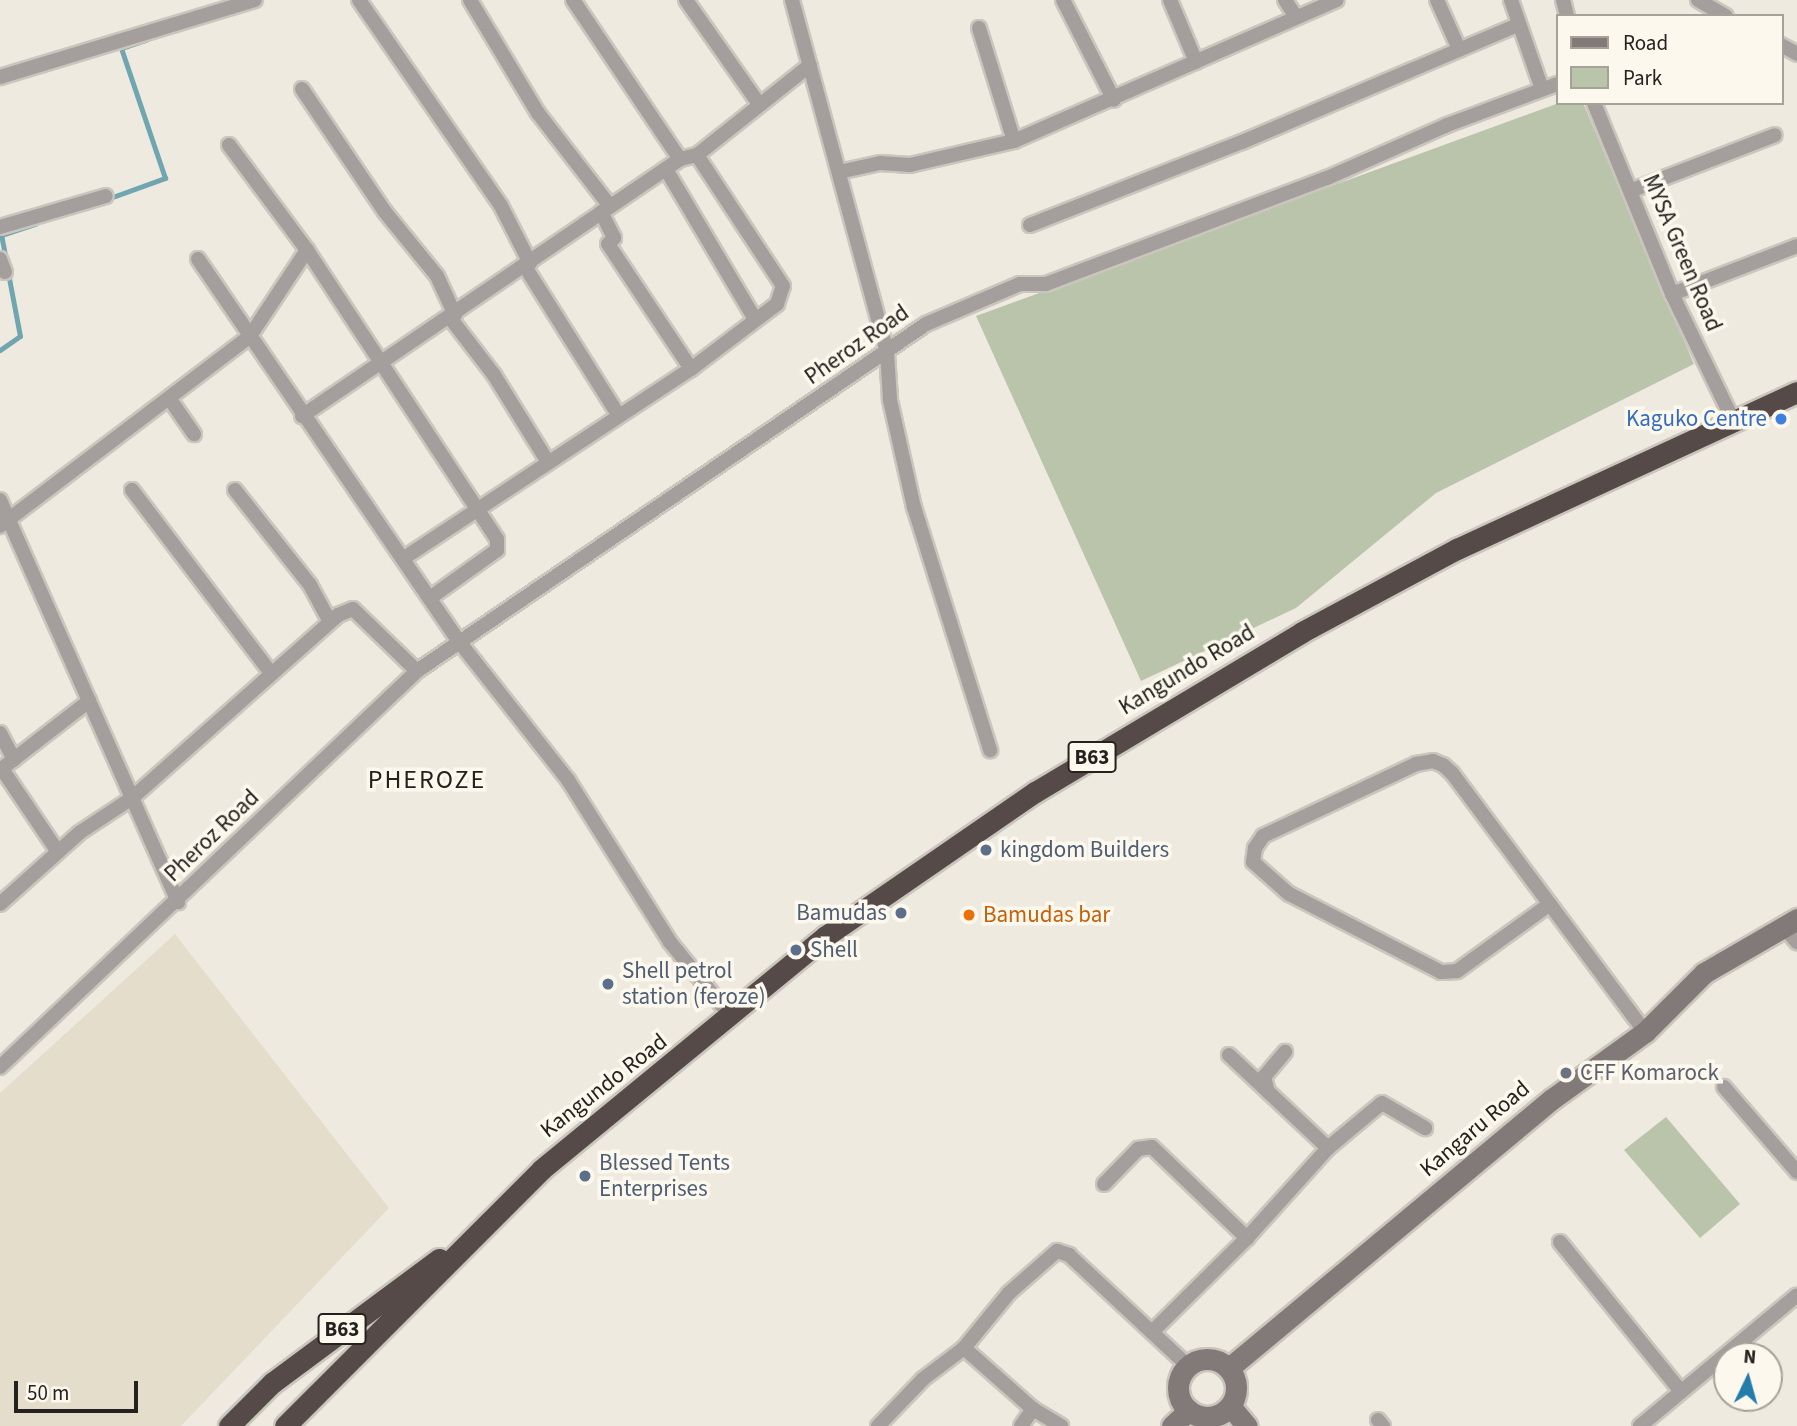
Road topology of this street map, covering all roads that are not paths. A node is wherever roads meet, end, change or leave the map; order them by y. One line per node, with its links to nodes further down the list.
1 (256, 0): 21 (street)
2 (359, 0): 43 (street)
3 (470, 0): 37 (street)
4 (573, 0): 32 (street)
5 (687, 0): 26 (street)
6 (792, 0): 20 (street)
7 (1063, 0): 25 (street)
8 (1170, 0): 19 (street)
9 (1286, 0): 15 (street)
10 (1337, 0): 15 (street)
11 (1437, 0): 18 (street)
12 (1511, 0): 16 (street)
13 (1698, 0): 14 (street)
14 (1722, 14)
15 (1296, 17): 19 (street)
16 (1517, 25): 18 (street); 23 (street)
17 (979, 28): 29 (street)
18 (1460, 49): 38 (street)
19 (1196, 62): 25 (street)
20 (810, 65): 26 (street); 34 (street)
21 (0, 77)
22 (1556, 84): 23 (street, Pheroz Road)
23 (1541, 86): 48 (street, Pheroz Road)
24 (302, 89): 45 (street)
25 (1114, 100): 29 (street)
26 (759, 104): 31 (street)
27 (1595, 105): 35 (street, MYSA Green Road)
28 (1775, 135): 35 (street)
29 (1014, 141): 34 (street)
30 (229, 145): 41 (street)
31 (697, 155): 32 (street); 46 (street)
32 (680, 159): 33 (street)
33 (667, 171): 37 (street); 46 (street)
34 (839, 172): 48 (street)
35 (1630, 191): 44 (street, MYSA Green Road)
36 (106, 196): 39 (street)
37 (605, 209): 43 (street); 50 (street)
38 (1030, 225)
39 (0, 227)
40 (1797, 246): 44 (street)
41 (307, 250): 47 (street); 49 (street)
42 (198, 259): 47 (street)
43 (527, 264): 45 (street); 53 (street)
44 (1672, 294): 55 (street, MYSA Green Road)
45 (453, 317): 49 (street); 57 (street)
46 (755, 319): 50 (street)
47 (250, 337): 52 (street); 54 (street)
48 (887, 353): 66 (street, Pheroz Road); 71 (street)
49 (383, 363): 54 (street); 61 (street)
50 (691, 369): 53 (street)
51 (1797, 391): 55 (highway, Kangundo Road / B63)
52 (169, 398): 56 (street); 62 (street)
53 (618, 414): 57 (street)
54 (302, 416): 63 (street)
55 (1732, 418): 81 (highway, Kangundo Road / B63)
56 (194, 434)
57 (548, 462): 61 (street)
58 (235, 489): 65 (street)
59 (132, 490): 68 (street)
60 (0, 500): 62 (street)
61 (477, 508): 63 (street); 64 (street)
62 (4, 522): 69 (street)
63 (404, 558): 64 (street)
64 (430, 598): 66 (street)
65 (330, 622): 67 (street); 68 (street)
66 (461, 644): 67 (street, Pheroz Road); 81 (street)
67 (417, 671): 76 (street, Pheroz Road)
68 (270, 672): 74 (street)
69 (89, 701): 72 (street); 74 (street)
70 (0, 733): 72 (street)
71 (990, 750)
72 (14, 759): 73 (street)
73 (1, 769): 75 (street)
74 (132, 798): 75 (street); 76 (street)
75 (58, 852): 77 (street)
76 (178, 902): 85 (street, Pheroz Road)
77 (0, 904)
78 (1550, 904): 78 (street); 82 (street)
79 (1790, 922): 80 (street); 82 (main road, Kangaru Road)
80 (1797, 942)
81 (732, 1018): 94 (highway, Kangundo Road / B63)
82 (1645, 1032): 99 (main road, Kangaru Road)
83 (1285, 1052): 87 (street)
84 (1229, 1055): 87 (street)
85 (0, 1067)
86 (1724, 1087): 90 (street)
87 (1268, 1092): 89 (street)
88 (1425, 1128): 89 (street)
89 (1328, 1148): 92 (street)
90 (1797, 1172)
91 (1104, 1184): 92 (street)
92 (1247, 1238): 96 (street)
93 (1560, 1242): 100 (street)
94 (464, 1243): 104 (highway, Kangundo Road / B63); 105 (highway, Kangundo Road / B63)
95 (1797, 1295): 100 (street)
96 (1152, 1332): 97 (street); 98 (street)
97 (964, 1349): 102 (street); 106 (street)
98 (1188, 1366): 99 (main road); 103 (main road)
99 (1228, 1368): 101 (main road)
100 (1679, 1390): 111 (street)
101 (1230, 1406): 103 (main road); 110 (main road)
102 (1033, 1409): 107 (street); 108 (street)
103 (1189, 1410): 109 (main road)
104 (229, 1426)
105 (285, 1426)
106 (878, 1426)
107 (1021, 1426)
108 (1061, 1426)
109 (1172, 1426)
110 (1247, 1426)
111 (1640, 1426)

